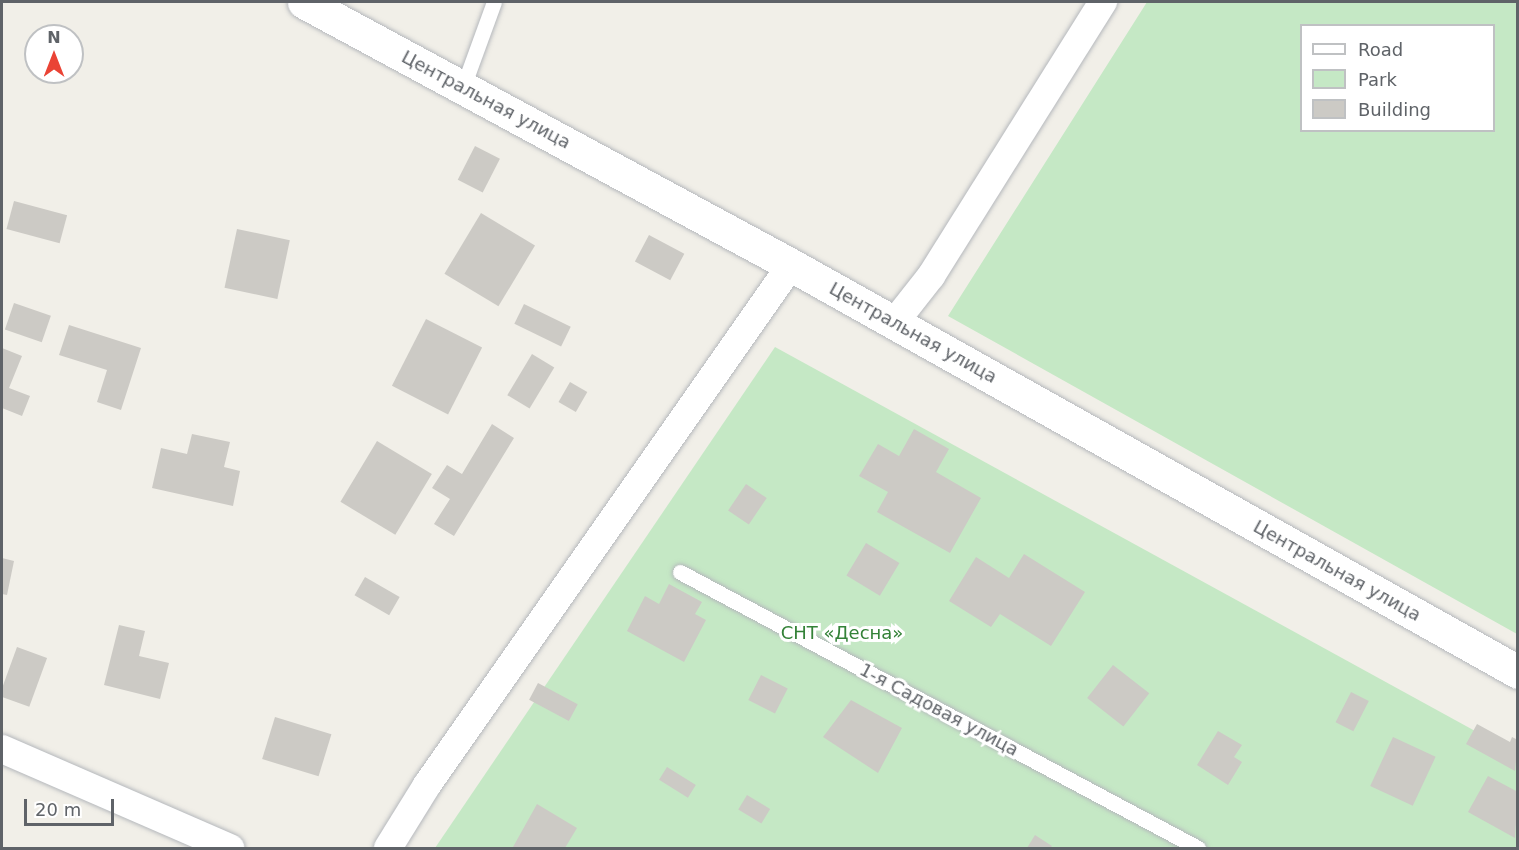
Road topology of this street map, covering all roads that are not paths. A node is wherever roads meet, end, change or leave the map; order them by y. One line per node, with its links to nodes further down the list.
1 (304, 2): 4 (street, Центральная улица)
2 (494, 2): 4 (lane)
3 (1103, 2): 6 (street)
4 (463, 87): 5 (street, Центральная улица)
5 (791, 265): 6 (street, Центральная улица); 11 (street)
6 (894, 323): 8 (street, Центральная улица)
7 (680, 572): 12 (lane, 1-я Садовая улица)
8 (1518, 672)
9 (2, 749): 10 (street)
10 (230, 849)
11 (388, 849)
12 (1198, 849)

